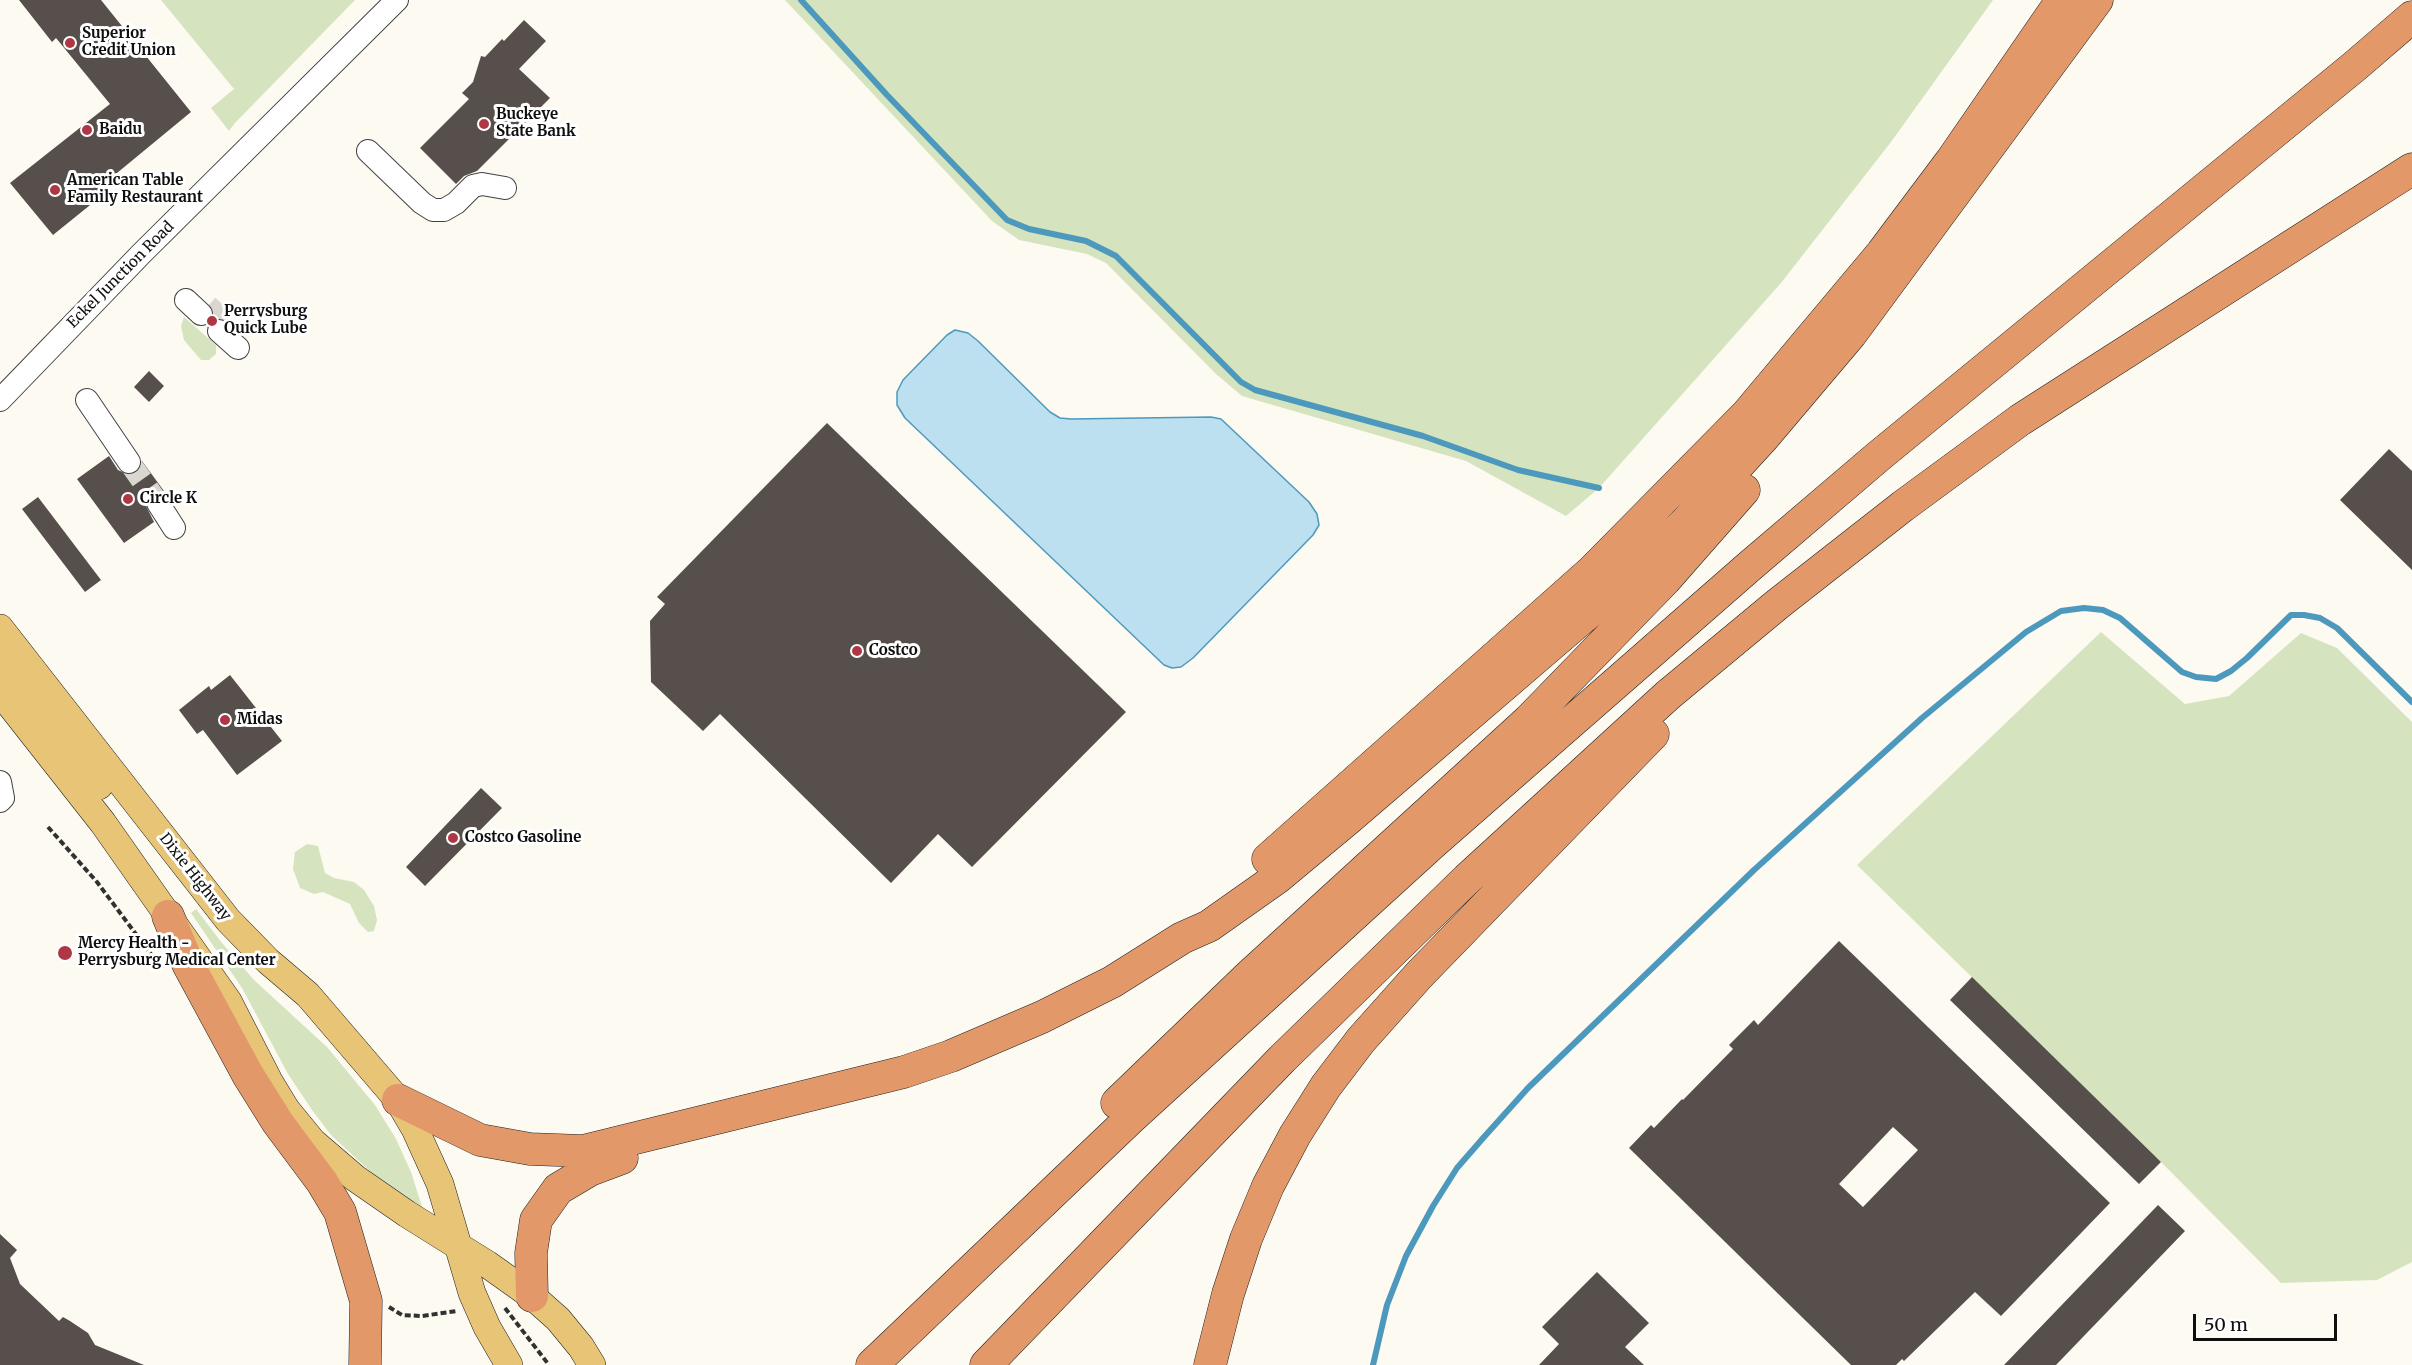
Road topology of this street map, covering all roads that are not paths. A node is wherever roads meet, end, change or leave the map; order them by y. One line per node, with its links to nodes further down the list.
1 (397, 0): 14 (street, Eckel Junction Road)
2 (2062, 0): 24 (highway)
3 (2097, 0): 24 (highway)
4 (2112, 0): 33 (highway)
5 (2412, 17): 34 (highway)
6 (368, 152): 9 (street)
7 (2412, 169): 10 (highway)
8 (2412, 186): 10 (highway)
9 (505, 188)
10 (2259, 265): 18 (highway)
11 (223, 327): 12 (street)
12 (242, 344)
13 (87, 399): 15 (street)
14 (0, 400)
15 (129, 462)
16 (158, 502): 17 (street)
17 (174, 528)
18 (1779, 603): 28 (highway); 35 (highway)
19 (0, 628): 22 (main road, Dixie Highway)
20 (0, 660): 22 (main road)
21 (0, 692): 23 (main road)
22 (170, 846): 25 (main road, Dixie Highway)
23 (168, 916): 27 (main road); 30 (highway)
24 (1182, 938): 26 (highway)
25 (398, 1100): 26 (highway); 27 (main road, Dixie Highway)
26 (770, 1106): 29 (highway)
27 (458, 1245): 29 (main road); 31 (main road, Dixie Highway)
28 (1228, 1294): 36 (highway); 37 (highway)
29 (518, 1301): 32 (main road)
30 (365, 1365)
31 (509, 1365)
32 (591, 1365)
33 (858, 1365)
34 (872, 1365)
35 (986, 1365)
36 (1200, 1365)
37 (1210, 1365)

